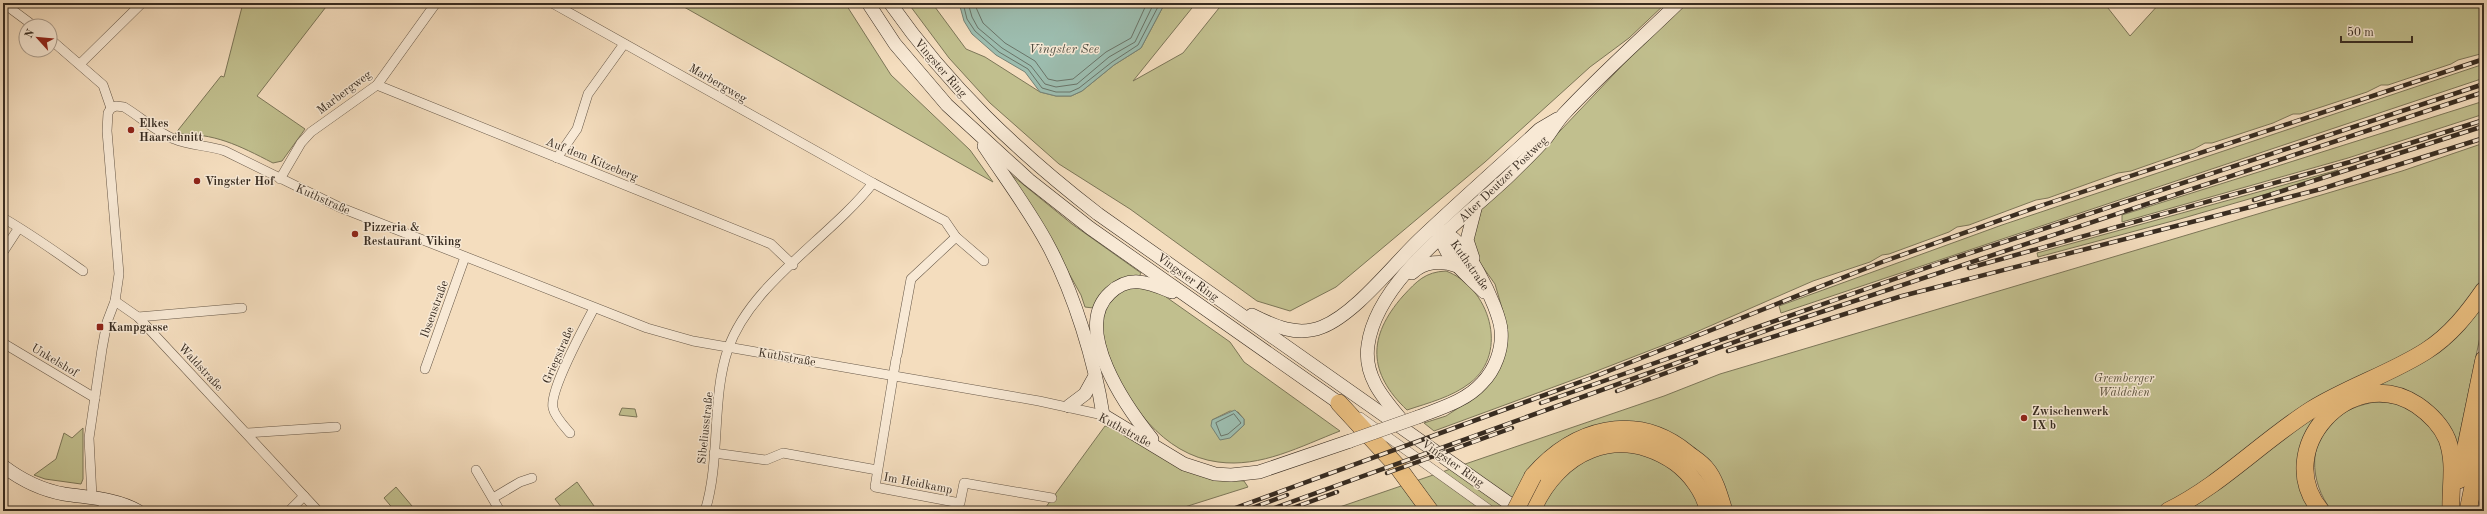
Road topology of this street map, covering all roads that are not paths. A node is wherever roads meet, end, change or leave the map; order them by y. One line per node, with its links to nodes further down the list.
1 (3, 3): 8 (street)
2 (142, 3): 11 (street)
3 (436, 3): 12 (street, Marbergweg)
4 (552, 3): 9 (street, Marbergweg)
5 (868, 3): 15 (main road, Vingster Ring)
6 (890, 3): 34 (main road, Vingster Ring)
7 (1678, 3): 14 (main road, Alter Deutzer Postweg)
8 (23, 18)
9 (624, 44): 16 (street); 18 (street, Marbergweg)
10 (58, 46): 11 (street)
11 (80, 64): 13 (street)
12 (377, 85): 16 (street, Auf dem Kitzeberg); 17 (street, Marbergweg)
13 (111, 108): 17 (street, Kuthstraße); 37 (street)
14 (1562, 116): 19 (main road, Alter Deutzer Postweg); 20 (main road, Alter Deutzer Postweg)
15 (969, 125): 35 (main road, Vingster Ring); 47 (main road)
16 (557, 158): 29 (street, Auf dem Kitzeberg)
17 (280, 179): 27 (street, Kuthstraße)
18 (873, 183): 24 (street, Marbergweg); 29 (street)
19 (1476, 207): 23 (main road, Alter Deutzer Postweg); 32 (main road)
20 (1449, 213): 23 (main road, Kuthstraße); 25 (main road, Alter Deutzer Postweg)
21 (3, 218): 22 (street)
22 (18, 229): 26 (street); 31 (street)
23 (1443, 235): 25 (main road); 30 (main road, Kuthstraße); 32 (main road, Kuthstraße); 36 (main road, Alter Deutzer Postweg)
24 (956, 237): 28 (street, Marbergweg); 46 (street, Im Heidkamp)
25 (1421, 238): 34 (main road, Alter Deutzer Postweg)
26 (3, 252)
27 (465, 257): 40 (street, Kuthstraße); 45 (street, Ibsenstraße)
28 (984, 261)
29 (792, 265): 43 (street)
30 (1457, 266): 36 (main road); 38 (main road, Kuthstraße)
31 (83, 271)
32 (1484, 281): 38 (main road, Kuthstraße)
33 (2484, 290): 81 (highway)
34 (1216, 297): 57 (main road, Vingster Ring)
35 (1190, 299): 48 (main road); 50 (main road, Vingster Ring)
36 (1385, 300): 57 (main road)
37 (115, 301): 41 (street, Waldstraße); 49 (street)
38 (1494, 302): 58 (main road, Kuthstraße, bridge)
39 (242, 308): 41 (street)
40 (594, 308): 43 (street, Kuthstraße); 56 (street, Griegstraße)
41 (138, 317): 55 (street, Waldstraße)
42 (3, 343): 49 (street, Unkelshof)
43 (729, 347): 46 (street, Kuthstraße); 59 (street, Sibeliusstraße)
44 (2484, 359): 83 (highway)
45 (425, 369)
46 (893, 376): 51 (street, Kuthstraße); 62 (street, Im Heidkamp)
47 (1095, 376): 51 (main road); 52 (main road)
48 (1112, 382): 52 (main road); 58 (main road)
49 (95, 398): 68 (street)
50 (1339, 403): 74 (highway); 75 (street, Vingster Ring)
51 (1069, 406): 52 (street, Kuthstraße)
52 (1103, 415): 58 (main road, Kuthstraße)
53 (336, 427): 55 (street)
54 (2484, 432): 84 (highway)
55 (247, 433): 65 (street, Waldstraße)
56 (570, 433)
57 (1415, 436): 77 (main road, Vingster Ring)
58 (1159, 448)
59 (714, 453): 62 (street, Im Heidkamp); 73 (street, Sibeliusstraße)
60 (3, 466): 68 (main road)
61 (476, 470): 66 (street)
62 (878, 470): 67 (street, Im Heidkamp)
63 (532, 478): 66 (street)
64 (1540, 481): 76 (highway, bridge); 78 (highway); 79 (highway); 80 (highway)
65 (304, 496): 70 (street); 71 (street, Waldstraße)
66 (493, 498): 72 (street)
67 (1052, 498)
68 (99, 502): 69 (main road)
69 (138, 511)
70 (289, 511)
71 (318, 511)
72 (500, 511)
73 (704, 511)
74 (1430, 511)
75 (1491, 511)
76 (1515, 511)
77 (1520, 511)
78 (1532, 511)
79 (1708, 511)
80 (1724, 511)
81 (2168, 511)
82 (2321, 511): 83 (highway)
83 (2452, 511)
84 (2468, 511)

